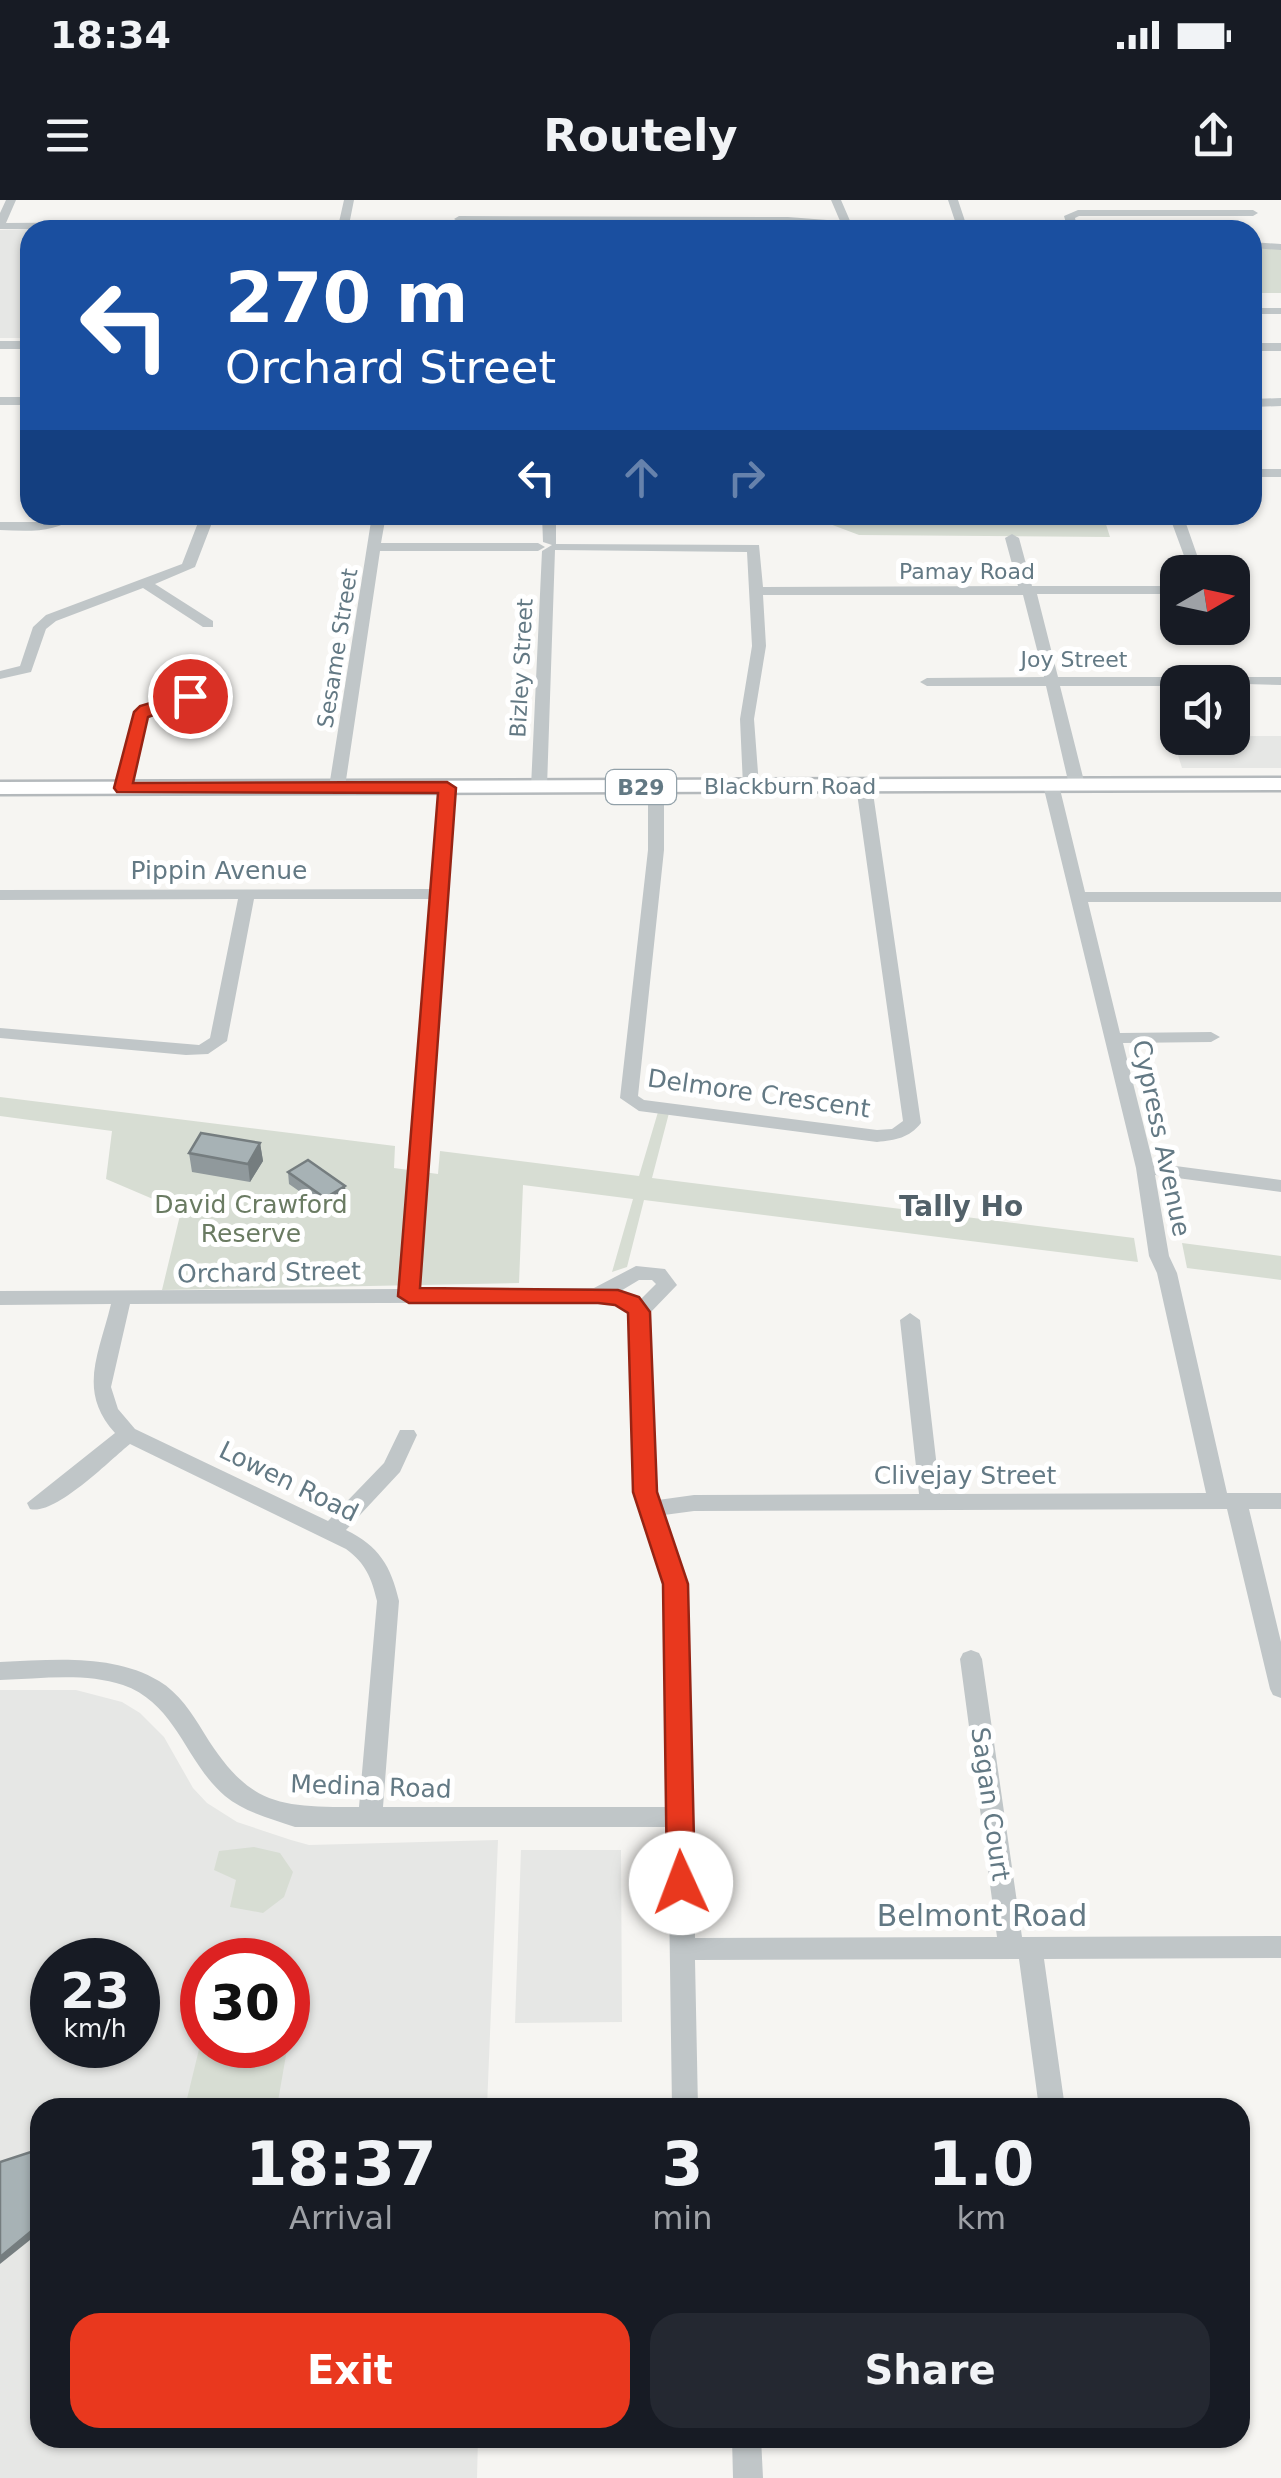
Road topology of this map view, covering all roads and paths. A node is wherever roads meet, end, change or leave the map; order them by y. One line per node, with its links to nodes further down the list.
1 (11, 200): 6 (street)
2 (1146, 213): 3 (street); 4 (street); 5 (street)
3 (1255, 213)
4 (1070, 220)
5 (1149, 220)
6 (0, 225)
7 (48, 525): 12 (street)
8 (205, 525): 17 (street)
9 (379, 525): 14 (street, Sesame Street)
10 (550, 525): 15 (street, Bizley Street)
11 (1180, 525): 16 (street)
12 (0, 526)
13 (1012, 538): 20 (street)
14 (376, 547): 15 (street); 36 (street, Sesame Street)
15 (549, 547): 19 (street); 33 (street, Bizley Street)
16 (1191, 555)
17 (144, 584): 21 (street); 22 (street)
18 (1160, 590): 20 (street, Pamay Road)
19 (756, 591): 20 (street, Pamay Road); 30 (street)
20 (1027, 591): 23 (street)
21 (208, 624)
22 (0, 675)
23 (1052, 681): 24 (street, Joy Street); 25 (street, Joy Street); 28 (street)
24 (927, 682)
25 (1281, 682)
26 (190, 696): 35 (street)
27 (1281, 784): 28 (main road, Blackburn Road / B29)
28 (1077, 785): 32 (main road, Blackburn Road / B29)
29 (656, 786): 30 (main road, Blackburn Road / B29); 31 (street, Delmore Crescent); 33 (main road, Blackburn Road / B29)
30 (751, 786): 31 (main road, Blackburn Road / B29)
31 (864, 786): 32 (main road, Blackburn Road / B29)
32 (1051, 786): 41 (street, Cypress Avenue)
33 (538, 787): 37 (main road, Blackburn Road / B29)
34 (0, 788): 35 (main road, Blackburn Road / B29)
35 (123, 788): 36 (main road, Blackburn Road / B29)
36 (337, 788): 37 (main road, Blackburn Road / B29)
37 (447, 788): 38 (street)
38 (438, 894): 40 (street, Pippin Avenue); 49 (street)
39 (0, 895): 40 (street, Pippin Avenue)
40 (247, 895): 43 (street)
41 (1079, 897): 42 (street); 45 (street, Cypress Avenue)
42 (1281, 897)
43 (0, 1033)
44 (1211, 1037): 45 (street)
45 (1113, 1038): 46 (street, Cypress Avenue)
46 (1145, 1168): 47 (street); 56 (street, Cypress Avenue)
47 (1281, 1186)
48 (598, 1295): 49 (street, Orchard Street); 52 (street, Orchard Street); 52 (street, Orchard Street)
49 (409, 1296): 51 (street, Orchard Street)
50 (0, 1298): 51 (street, Orchard Street)
51 (122, 1298): 54 (street)
52 (639, 1312): 60 (street)
53 (910, 1320): 58 (street)
54 (128, 1434): 59 (street); 61 (street, Lowen Road)
55 (407, 1435): 61 (street)
56 (1227, 1501): 57 (street, Clivejay Street); 58 (street, Clivejay Street); 64 (street, Cypress Avenue)
57 (1281, 1501)
58 (930, 1502): 60 (street, Clivejay Street)
59 (38, 1503)
60 (650, 1510): 66 (street)
61 (332, 1531): 65 (street, Lowen Road)
62 (971, 1660): 68 (street, Sagan Court)
63 (0, 1670): 65 (street, Medina Road)
64 (1281, 1690)
65 (370, 1817): 66 (street, Medina Road)
66 (679, 1817): 69 (street)
67 (1281, 1947): 68 (street, Belmont Road)
68 (1021, 1948): 69 (street, Belmont Road); 71 (street, Sagan Court)
69 (682, 1950): 70 (street)
70 (684, 2098)
71 (1050, 2098)
72 (746, 2448): 73 (street)
73 (748, 2478)

